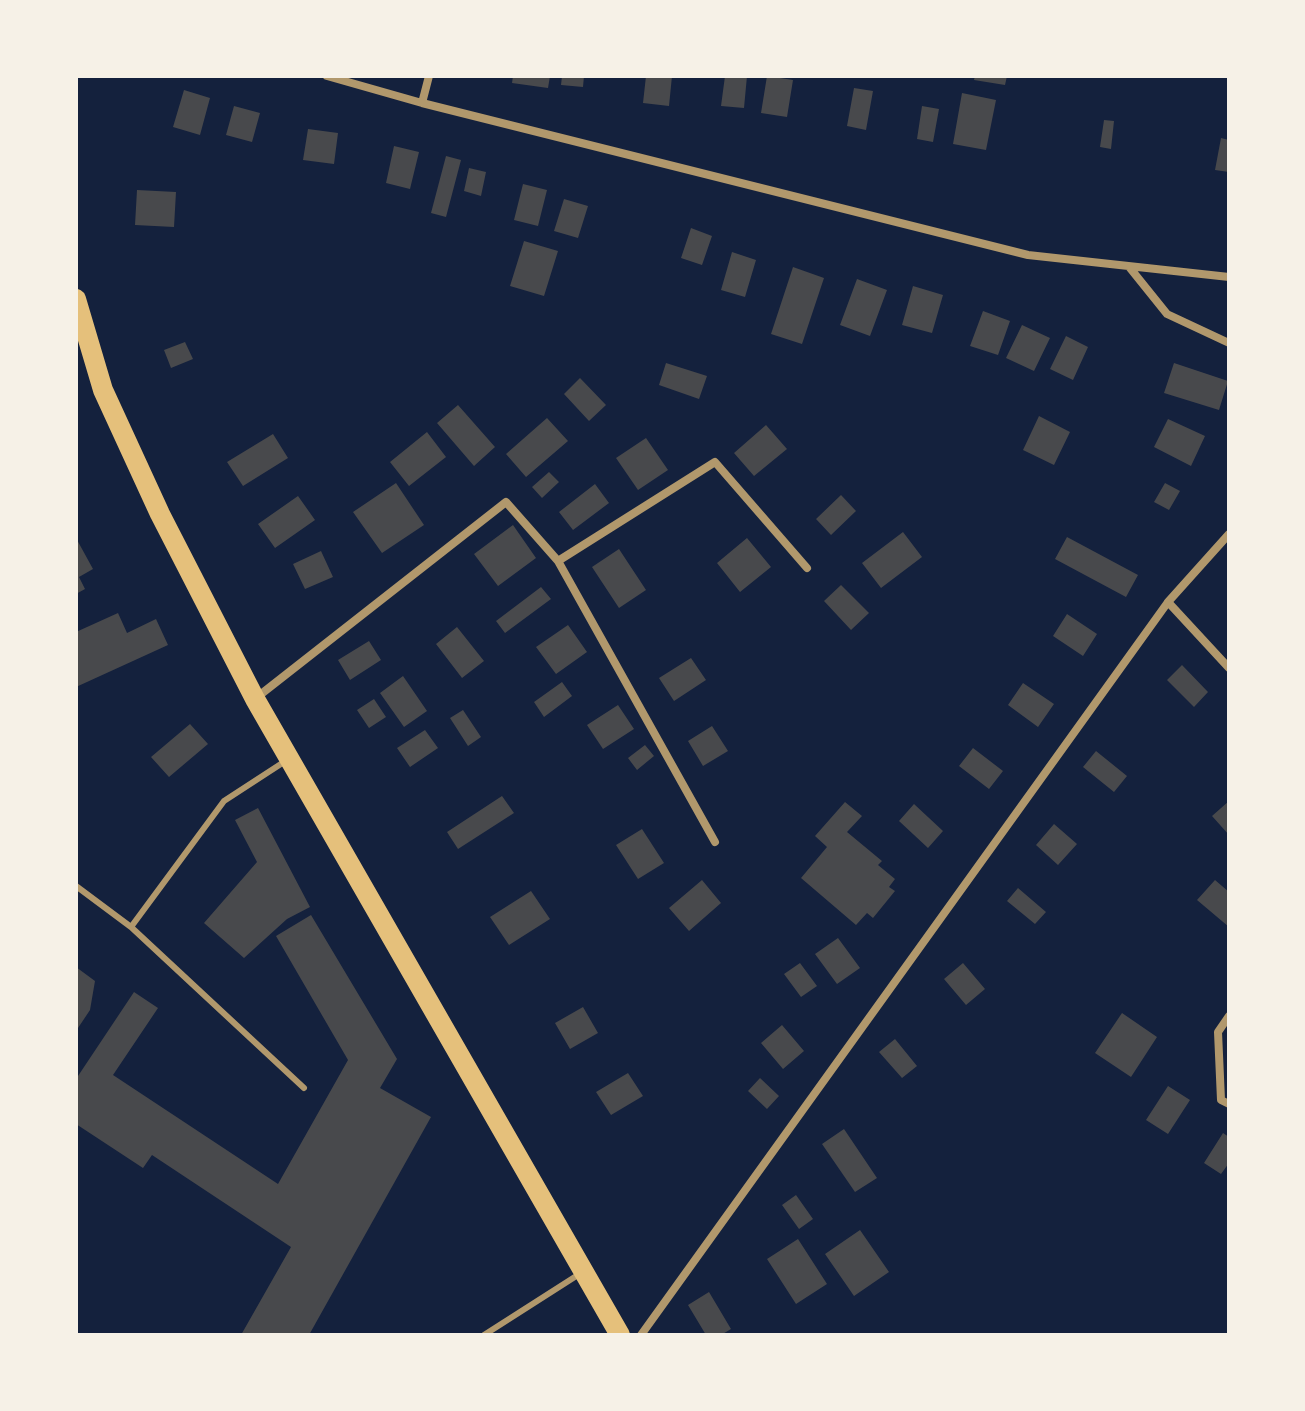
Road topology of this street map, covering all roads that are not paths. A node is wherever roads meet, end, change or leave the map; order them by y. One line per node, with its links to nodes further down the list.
1 (327, 76): 3 (street)
2 (429, 76): 3 (street)
3 (422, 103): 4 (street)
4 (1130, 268): 5 (street); 7 (street)
5 (1229, 277)
6 (76, 299): 13 (main road)
7 (1229, 343)
8 (1229, 534): 11 (street)
9 (558, 561): 10 (street); 13 (street); 15 (street)
10 (807, 568)
11 (1168, 602): 12 (street); 24 (street)
12 (1229, 668)
13 (255, 699): 14 (main road)
14 (290, 758): 17 (lane); 21 (main road)
15 (715, 842)
16 (76, 886): 17 (lane)
17 (131, 927): 19 (lane)
18 (1229, 1016): 20 (street)
19 (304, 1088)
20 (1229, 1104)
21 (584, 1271): 22 (lane); 23 (main road)
22 (484, 1335)
23 (620, 1335)
24 (641, 1335)

